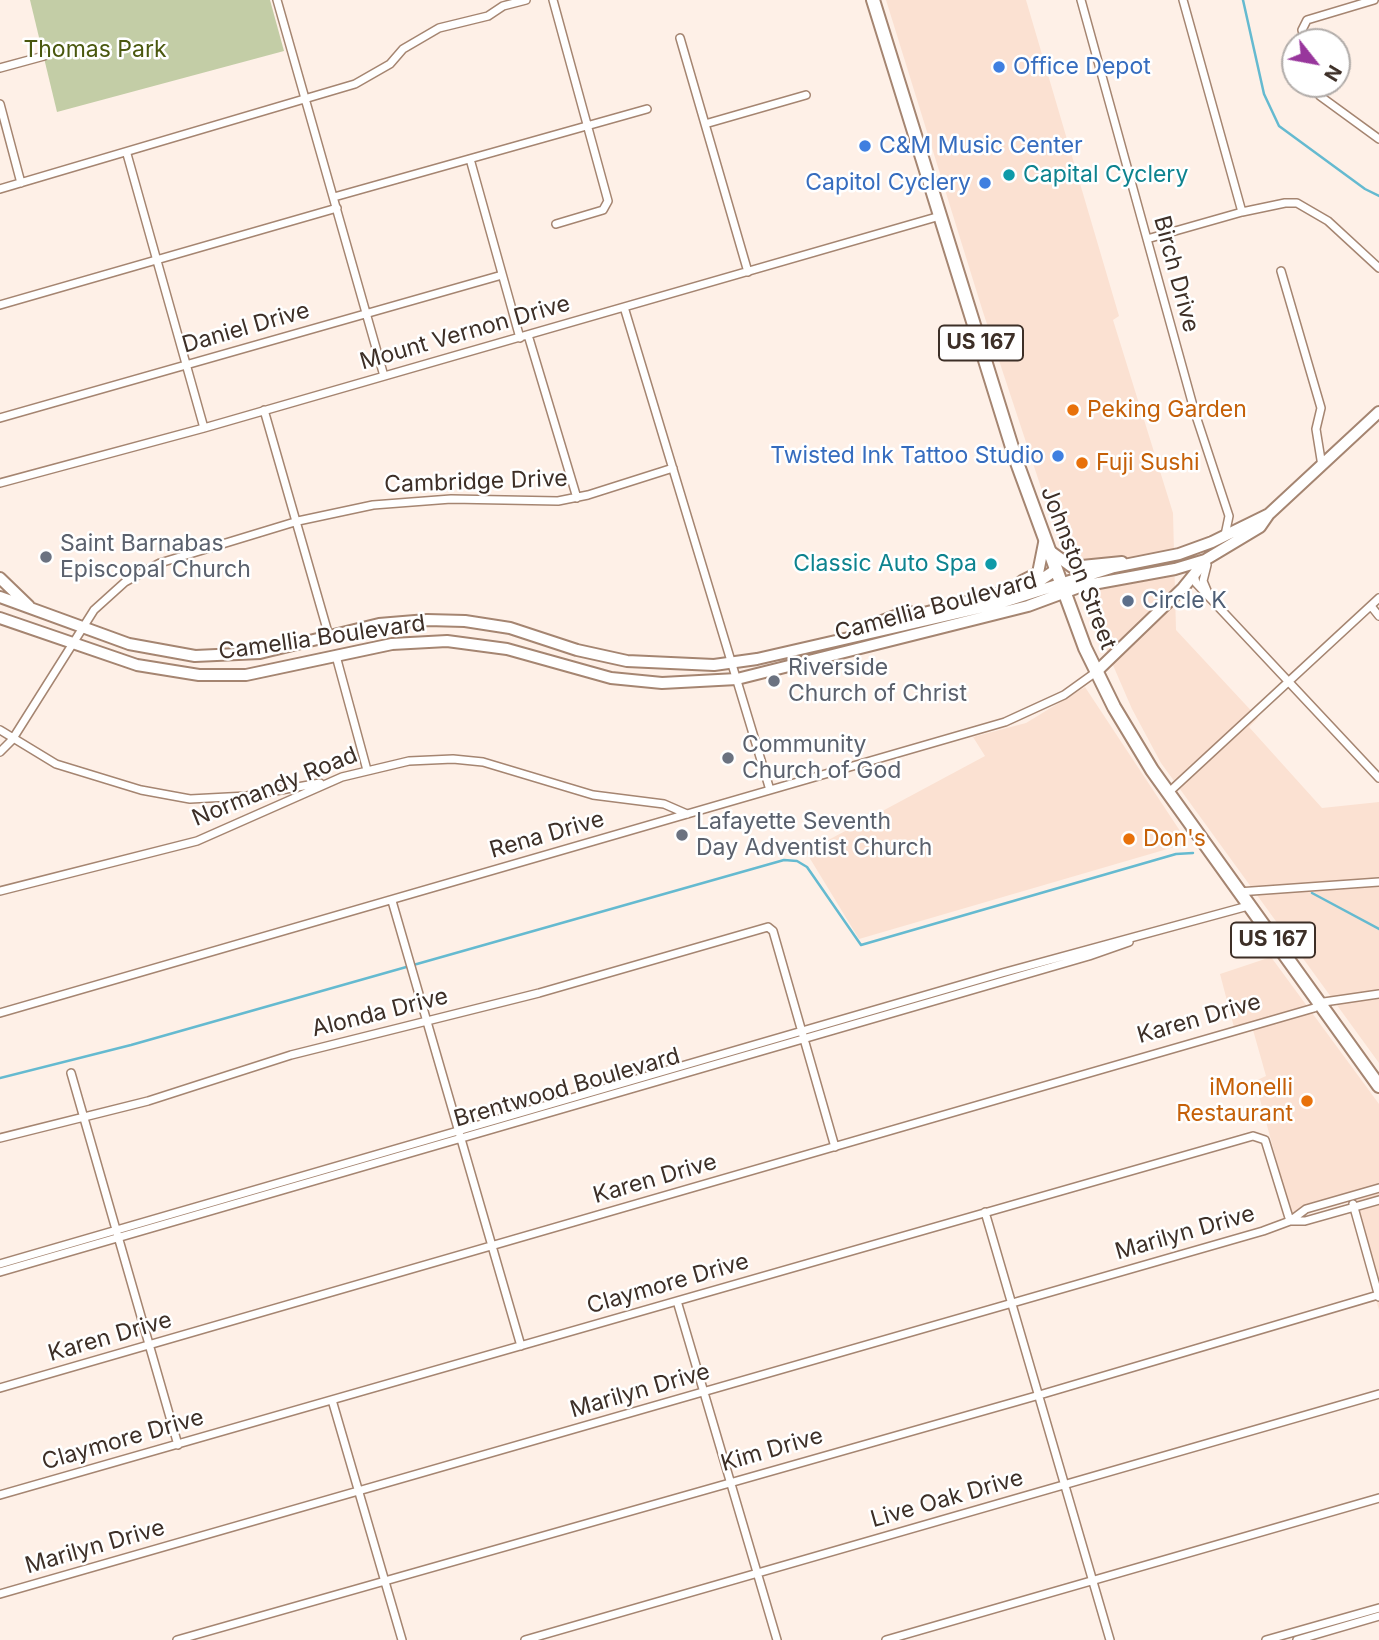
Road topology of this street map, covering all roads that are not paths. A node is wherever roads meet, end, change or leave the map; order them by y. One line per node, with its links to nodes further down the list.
1 (277, 0): 14 (street)
2 (526, 0): 14 (street)
3 (553, 0): 18 (street)
4 (873, 0): 27 (main road, Johnston Street / US 167)
5 (1081, 0): 29 (street, Birch Drive)
6 (1183, 0): 26 (street)
7 (1374, 0): 8 (street)
8 (1303, 28)
9 (680, 38): 17 (street)
10 (44, 56): 11 (street)
11 (0, 68)
12 (806, 94): 17 (street)
13 (1323, 98): 19 (street)
14 (307, 100): 20 (street); 24 (street)
15 (0, 104): 22 (street)
16 (647, 109): 18 (street)
17 (705, 124): 33 (street)
18 (589, 126): 21 (street); 28 (street)
19 (1379, 139)
20 (127, 153): 22 (street); 30 (street)
21 (470, 159): 24 (street); 34 (street)
22 (21, 183): 23 (street)
23 (0, 189)
24 (334, 197): 25 (street)
25 (337, 208): 30 (street); 37 (street)
26 (1242, 212): 29 (street); 31 (street)
27 (940, 216): 33 (street, Mount Vernon Drive); 54 (main road, Johnston Street / US 167)
28 (556, 224)
29 (1147, 239): 50 (street, Birch Drive)
30 (157, 260): 35 (street); 39 (street)
31 (1379, 268)
32 (1281, 271): 45 (street)
33 (748, 272): 36 (street, Mount Vernon Drive)
34 (502, 275): 37 (street, Daniel Drive); 38 (street)
35 (0, 304)
36 (624, 307): 38 (street, Mount Vernon Drive); 46 (street)
37 (366, 314): 39 (street, Daniel Drive); 40 (street)
38 (524, 337): 40 (street, Mount Vernon Drive); 48 (street)
39 (186, 364): 43 (street, Daniel Drive); 44 (street)
40 (384, 376): 41 (street, Mount Vernon Drive)
41 (264, 410): 44 (street, Mount Vernon Drive); 51 (street)
42 (1379, 412): 45 (main road)
43 (0, 418)
44 (204, 428): 47 (street, Mount Vernon Drive)
45 (1322, 466): 49 (main road)
46 (673, 468): 48 (street, Cambridge Drive); 74 (street)
47 (0, 483)
48 (577, 498): 51 (street, Cambridge Drive)
49 (1269, 514): 52 (main road); 55 (main road)
50 (1229, 516): 52 (street); 53 (street)
51 (298, 521): 68 (street, Cambridge Drive); 70 (street)
52 (1248, 523): 53 (main road); 55 (main road)
53 (1225, 536): 56 (main road)
54 (1044, 543): 56 (main road); 57 (main road, Johnston Street / US 167); 71 (main road)
55 (1210, 558): 58 (main road); 60 (main road); 61 (street)
56 (1135, 562): 60 (main road)
57 (1054, 571): 60 (main road, Johnston Street / US 167); 69 (main road)
58 (1195, 574): 61 (street); 76 (main road)
59 (0, 578): 65 (main road)
60 (1061, 589): 69 (main road, Camellia Boulevard); 75 (main road, Camellia Boulevard); 76 (main road, Johnston Street / US 167)
61 (1208, 594): 78 (street)
62 (0, 597): 65 (main road, Camellia Boulevard)
63 (1379, 598): 64 (street)
64 (1371, 606): 66 (street); 78 (street)
65 (32, 608): 68 (main road, Camellia Boulevard)
66 (1379, 616)
67 (0, 618): 72 (main road, Camellia Boulevard)
68 (80, 628): 70 (main road, Camellia Boulevard); 72 (street, Cambridge Drive)
69 (886, 628): 71 (main road, Camellia Boulevard); 75 (main road)
70 (329, 636): 74 (main road, Camellia Boulevard)
71 (844, 637): 74 (main road, Camellia Boulevard)
72 (70, 643): 73 (main road, Camellia Boulevard); 80 (street, Cambridge Drive)
73 (336, 656): 77 (main road, Camellia Boulevard); 82 (street)
74 (733, 663): 77 (street)
75 (812, 663): 77 (main road, Camellia Boulevard)
76 (1096, 673): 85 (street, Rena Drive); 86 (main road, Johnston Street / US 167)
77 (737, 679): 85 (street)
78 (1289, 682): 83 (street); 86 (street)
79 (0, 730): 80 (street)
80 (12, 740): 81 (street, Cambridge Drive); 84 (street)
81 (0, 752)
82 (367, 770): 84 (street, Normandy Road); 87 (street, Normandy Road)
83 (1379, 778)
84 (335, 780): 89 (street, Normandy Road)
85 (770, 790): 87 (street, Rena Drive)
86 (1168, 794): 90 (main road, Johnston Street / US 167)
87 (687, 814): 91 (street, Rena Drive)
88 (1379, 882): 90 (street)
89 (0, 891)
90 (1238, 892): 92 (main road, Johnston Street / US 167)
91 (392, 901): 95 (street, Rena Drive); 96 (street)
92 (1248, 906): 94 (main road, Johnston Street / US 167); 97 (street, Brentwood Boulevard)
93 (1379, 994): 94 (street, Karen Drive)
94 (1319, 1004): 99 (main road, Johnston Street / US 167); 103 (street, Karen Drive)
95 (0, 1013)
96 (426, 1021): 97 (street, Alonda Drive); 100 (street, Alonda Drive); 101 (street)
97 (802, 1035): 101 (street, Brentwood Boulevard); 103 (street)
98 (71, 1073): 100 (street)
99 (1379, 1086)
100 (81, 1115): 102 (street, Alonda Drive); 110 (street)
101 (460, 1135): 110 (street, Brentwood Boulevard); 111 (street)
102 (0, 1138)
103 (835, 1147): 111 (street, Karen Drive)
104 (1379, 1188): 105 (street, Marilyn Drive)
105 (1351, 1196): 107 (street); 109 (street, Marilyn Drive)
106 (1379, 1200): 107 (street, Marilyn Drive)
107 (1354, 1207): 109 (street, Marilyn Drive); 114 (street)
108 (985, 1212): 109 (street, Claymore Drive); 115 (street, Claymore Drive); 116 (street)
109 (1290, 1221): 116 (street, Marilyn Drive)
110 (116, 1234): 112 (street, Brentwood Boulevard); 113 (street, Brentwood Boulevard); 117 (street)
111 (492, 1246): 117 (street, Karen Drive); 118 (street)
112 (0, 1264)
113 (0, 1272)
114 (1378, 1297): 122 (street, Kim Drive)
115 (677, 1301): 118 (street, Claymore Drive); 120 (street)
116 (1011, 1303): 120 (street, Marilyn Drive); 122 (street)
117 (148, 1346): 119 (street, Karen Drive); 124 (street)
118 (521, 1346): 123 (street, Claymore Drive)
119 (0, 1388)
120 (705, 1392): 125 (street); 127 (street, Marilyn Drive)
121 (1379, 1394): 126 (street, Live Oak Drive)
122 (1037, 1396): 125 (street, Kim Drive); 126 (street)
123 (332, 1400): 124 (street, Claymore Drive); 127 (street)
124 (178, 1445): 128 (street, Claymore Drive)
125 (731, 1482): 130 (street); 131 (street, Kim Drive)
126 (1065, 1485): 130 (street, Live Oak Drive); 132 (street)
127 (360, 1490): 131 (street); 133 (street, Marilyn Drive)
128 (0, 1495)
129 (1379, 1498): 132 (street)
130 (757, 1574): 138 (street, Live Oak Drive); 139 (street)
131 (385, 1581): 136 (street, Kim Drive); 137 (street)
132 (1092, 1581): 140 (street); 141 (street)
133 (0, 1594)
134 (1377, 1612): 135 (street)
135 (1294, 1637): 142 (street)
136 (177, 1640)
137 (402, 1640)
138 (525, 1640)
139 (777, 1640)
140 (886, 1640)
141 (1110, 1640)
142 (1266, 1640)

